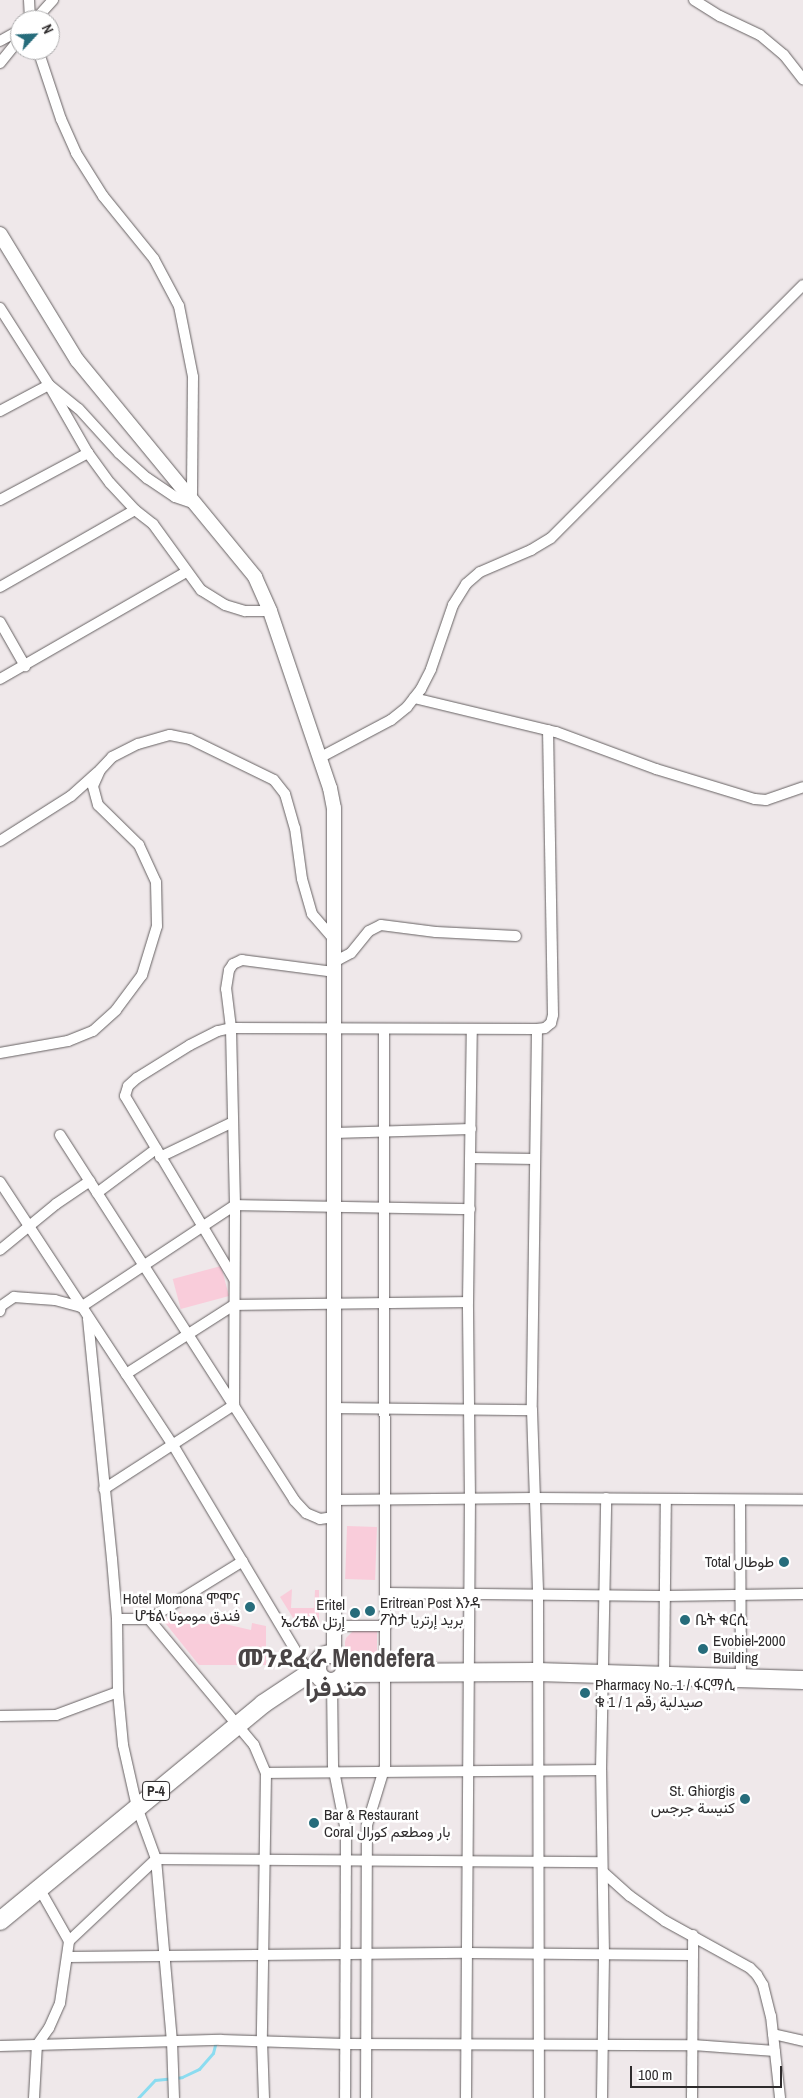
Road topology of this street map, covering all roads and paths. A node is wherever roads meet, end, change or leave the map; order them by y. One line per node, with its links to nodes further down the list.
1 (54, 0): 3 (street)
2 (694, 0): 7 (street)
3 (44, 10)
4 (10, 50): 6 (street)
5 (41, 60): 15 (street)
6 (0, 63)
7 (803, 79)
8 (0, 234): 15 (main road)
9 (803, 285): 23 (street)
10 (0, 308): 11 (street)
11 (49, 385): 12 (street); 13 (street); 15 (street)
12 (0, 412)
13 (88, 453): 14 (street); 16 (street)
14 (0, 500)
15 (194, 502): 19 (main road)
16 (135, 510): 17 (street); 18 (street)
17 (186, 572): 19 (street); 21 (street)
18 (0, 586)
19 (270, 612): 25 (main road)
20 (0, 622): 21 (street)
21 (25, 666): 22 (street)
22 (0, 679)
23 (414, 698): 24 (street); 25 (street)
24 (548, 730): 27 (street); 36 (street)
25 (321, 757): 30 (main road)
26 (100, 770): 28 (street); 30 (street); 37 (street)
27 (803, 787)
28 (0, 841)
29 (516, 936): 31 (street)
30 (334, 939): 31 (main road)
31 (334, 967): 32 (street); 33 (main road)
32 (231, 1028): 33 (street); 38 (street); 43 (street)
33 (334, 1029): 34 (street); 41 (main road)
34 (384, 1029): 35 (street); 40 (street)
35 (472, 1029): 36 (street); 39 (street)
36 (537, 1029): 45 (street)
37 (0, 1053)
38 (233, 1122): 43 (street); 49 (street)
39 (471, 1129): 40 (street); 44 (street)
40 (384, 1130): 41 (street); 51 (street)
41 (334, 1133): 50 (main road)
42 (60, 1135): 46 (street)
43 (158, 1153): 48 (street); 54 (street)
44 (472, 1158): 45 (street); 52 (street)
45 (535, 1159): 71 (street)
46 (90, 1181): 48 (street); 53 (street)
47 (0, 1182): 53 (street)
48 (97, 1194): 56 (street)
49 (235, 1205): 50 (street); 54 (street); 57 (street)
50 (334, 1207): 51 (street); 59 (main road)
51 (384, 1208): 52 (street); 60 (street)
52 (470, 1209): 58 (street)
53 (29, 1226): 55 (street); 62 (street)
54 (204, 1227): 56 (street); 57 (street)
55 (0, 1250)
56 (143, 1266): 62 (street); 65 (street)
57 (234, 1279): 61 (street)
58 (468, 1302): 60 (street); 70 (street)
59 (334, 1304): 60 (street); 61 (street); 68 (main road)
60 (384, 1304): 69 (street)
61 (234, 1305): 65 (street); 67 (street)
62 (81, 1306): 63 (street); 64 (street)
63 (0, 1311)
64 (88, 1319): 66 (street); 73 (street)
65 (187, 1335): 66 (street); 67 (street)
66 (126, 1374): 72 (street)
67 (234, 1405): 72 (street); 82 (street)
68 (334, 1408): 69 (street); 78 (main road)
69 (384, 1408): 70 (street); 76 (street)
70 (468, 1409): 71 (street); 79 (street)
71 (532, 1410): 74 (street)
72 (173, 1445): 73 (street); 83 (street)
73 (104, 1489): 91 (street)
74 (535, 1498): 75 (street); 79 (street); 87 (street)
75 (606, 1498): 77 (street); 89 (street)
76 (386, 1499): 78 (street); 79 (street); 84 (street)
77 (666, 1499): 80 (street); 90 (street)
78 (334, 1500): 82 (main road)
79 (470, 1500): 86 (street)
80 (740, 1500): 81 (street); 85 (street)
81 (803, 1500)
82 (334, 1517): 93 (main road)
83 (243, 1561): 92 (street); 96 (street)
84 (385, 1593): 86 (street); 94 (street)
85 (740, 1593): 88 (street); 90 (street); 103 (street)
86 (469, 1594): 87 (street); 97 (street)
87 (538, 1594): 89 (street); 98 (street)
88 (803, 1594)
89 (602, 1595): 90 (street); 100 (street)
90 (664, 1596): 101 (street)
91 (117, 1618): 92 (street); 105 (street)
92 (149, 1618): 107 (street)
93 (334, 1626): 94 (street); 95 (main road)
94 (386, 1626): 99 (street)
95 (334, 1654): 96 (highway, P-4); 102 (highway)
96 (313, 1670): 102 (highway); 107 (highway, P-4)
97 (468, 1672): 98 (highway); 99 (highway); 110 (street)
98 (537, 1672): 100 (highway); 108 (street)
99 (385, 1673): 102 (highway); 112 (street)
100 (604, 1674): 101 (highway); 109 (street)
101 (664, 1676): 103 (highway)
102 (338, 1678): 111 (street)
103 (741, 1679): 104 (highway)
104 (803, 1680)
105 (118, 1692): 106 (street); 114 (street)
106 (0, 1716)
107 (237, 1725): 113 (street); 114 (highway, P-4)
108 (538, 1770): 109 (street); 110 (street); 120 (street)
109 (601, 1770): 121 (street)
110 (468, 1771): 112 (street); 117 (street)
111 (334, 1772): 112 (street); 113 (street); 116 (street)
112 (383, 1772): 119 (street)
113 (266, 1773): 118 (street)
114 (137, 1807): 115 (street); 122 (highway, P-4)
115 (156, 1859): 118 (street); 125 (street); 130 (street)
116 (346, 1861): 118 (street); 119 (street); 129 (street)
117 (468, 1861): 119 (street); 120 (street); 127 (street)
118 (266, 1862): 128 (street)
119 (366, 1862): 126 (street)
120 (538, 1862): 121 (street); 131 (street)
121 (602, 1867): 124 (street); 132 (street)
122 (39, 1888): 123 (highway, P-4); 125 (street)
123 (0, 1921)
124 (692, 1935): 133 (street); 135 (street)
125 (69, 1941): 134 (street)
126 (365, 1953): 127 (street); 129 (street); 141 (street)
127 (467, 1953): 131 (street); 142 (street)
128 (264, 1954): 129 (street); 130 (street); 137 (street)
129 (345, 1954): 140 (street)
130 (164, 1955): 134 (street); 136 (street)
131 (538, 1955): 132 (street); 143 (street)
132 (604, 1955): 133 (street); 144 (street)
133 (692, 1955): 145 (street)
134 (68, 1957): 139 (street)
135 (773, 2034): 138 (street); 147 (street)
136 (172, 2041): 137 (street); 139 (street); 149 (street)
137 (262, 2041): 140 (street); 150 (street)
138 (803, 2041)
139 (37, 2044): 146 (street); 148 (street)
140 (345, 2044): 141 (street); 151 (street)
141 (366, 2044): 142 (street); 152 (street)
142 (467, 2044): 143 (street); 153 (street)
143 (538, 2044): 144 (street); 154 (street)
144 (602, 2044): 145 (street); 155 (street)
145 (693, 2045): 147 (street); 156 (street)
146 (0, 2046)
147 (775, 2051): 157 (street)
148 (34, 2098)
149 (174, 2098)
150 (264, 2098)
151 (345, 2098)
152 (366, 2098)
153 (466, 2098)
154 (539, 2098)
155 (602, 2098)
156 (692, 2098)
157 (780, 2098)

